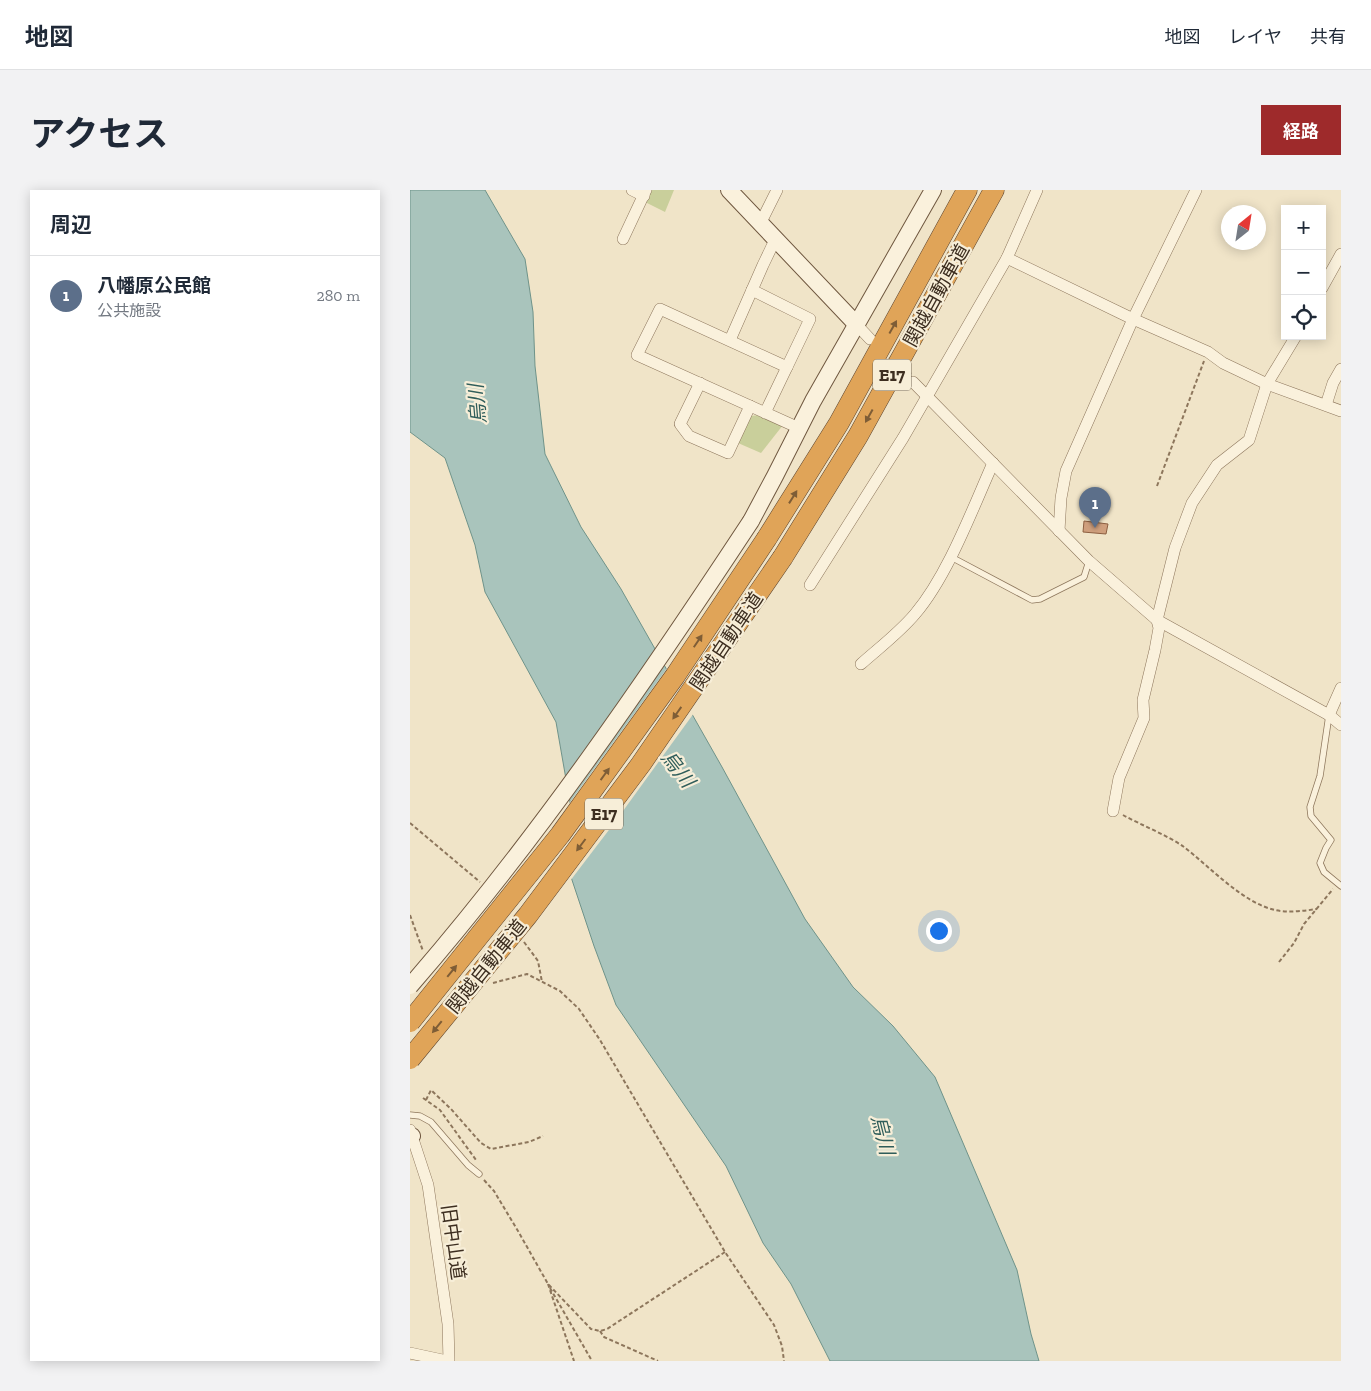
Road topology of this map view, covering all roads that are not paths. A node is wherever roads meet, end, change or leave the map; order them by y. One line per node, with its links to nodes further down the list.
1 (632, 190): 9 (street)
2 (729, 190): 10 (street)
3 (777, 190): 10 (street)
4 (933, 190): 18 (street)
5 (967, 190): 46 (highway, 関越自動車道 / E17, one-way to 5, bridge)
6 (994, 190): 47 (highway, 関越自動車道 / E17, one-way to 47, bridge)
7 (1037, 190): 14 (street)
8 (1196, 190): 17 (street)
9 (645, 193): 11 (street)
10 (760, 224): 12 (street)
11 (623, 239)
12 (775, 240): 16 (street); 18 (street)
13 (1341, 254): 15 (street)
14 (1007, 258): 17 (street); 27 (street)
15 (1326, 281)
16 (752, 290): 20 (street); 22 (street)
17 (1134, 319): 26 (street); 34 (street)
18 (857, 326): 19 (street); 32 (street)
19 (870, 339)
20 (730, 340): 22 (street); 25 (street)
21 (1294, 340): 26 (street)
22 (787, 367): 31 (street)
23 (1341, 369): 28 (street)
24 (913, 382): 27 (street)
25 (700, 383): 29 (street); 29 (street)
26 (1267, 384): 28 (street); 38 (street)
27 (927, 397): 33 (street); 37 (street)
28 (1326, 405): 30 (street)
29 (750, 406): 31 (street)
30 (1341, 412)
31 (765, 413): 32 (street)
32 (799, 428): 45 (street, bridge)
33 (993, 464): 34 (street); 35 (street)
34 (1059, 531): 36 (street)
35 (950, 556): 36 (lane); 39 (street)
36 (1089, 561): 38 (street)
37 (810, 585)
38 (1156, 620): 41 (street); 43 (street)
39 (861, 664)
40 (1341, 688): 41 (street)
41 (1329, 715): 42 (street); 44 (lane)
42 (1341, 725)
43 (1113, 811)
44 (1339, 885)
45 (410, 986)
46 (410, 1022)
47 (410, 1059)
48 (410, 1115): 50 (lane)
49 (411, 1134): 52 (street, 旧中山道)
50 (479, 1174)
51 (410, 1353): 52 (street)
52 (448, 1361)

